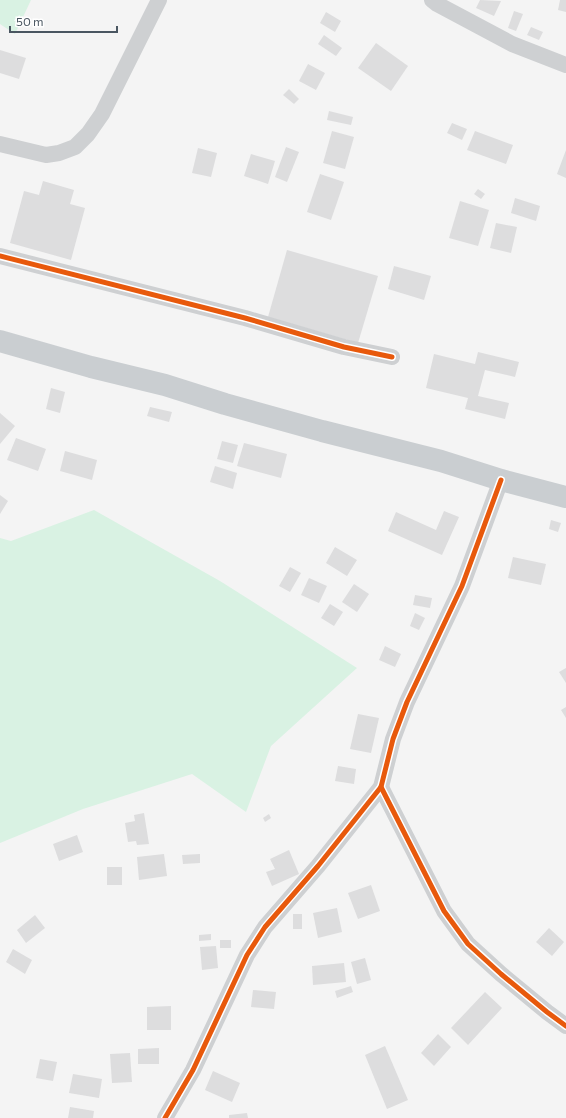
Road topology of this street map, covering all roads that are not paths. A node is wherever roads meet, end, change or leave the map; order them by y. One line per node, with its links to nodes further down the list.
1 (159, 0): 4 (street)
2 (432, 0): 3 (street)
3 (566, 65)
4 (0, 144)
5 (0, 256): 7 (street)
6 (0, 341): 8 (main road)
7 (392, 358)
8 (501, 480): 9 (main road); 10 (street)
9 (566, 497)
10 (381, 787): 11 (street); 12 (street)
11 (566, 1026)
12 (165, 1118)

